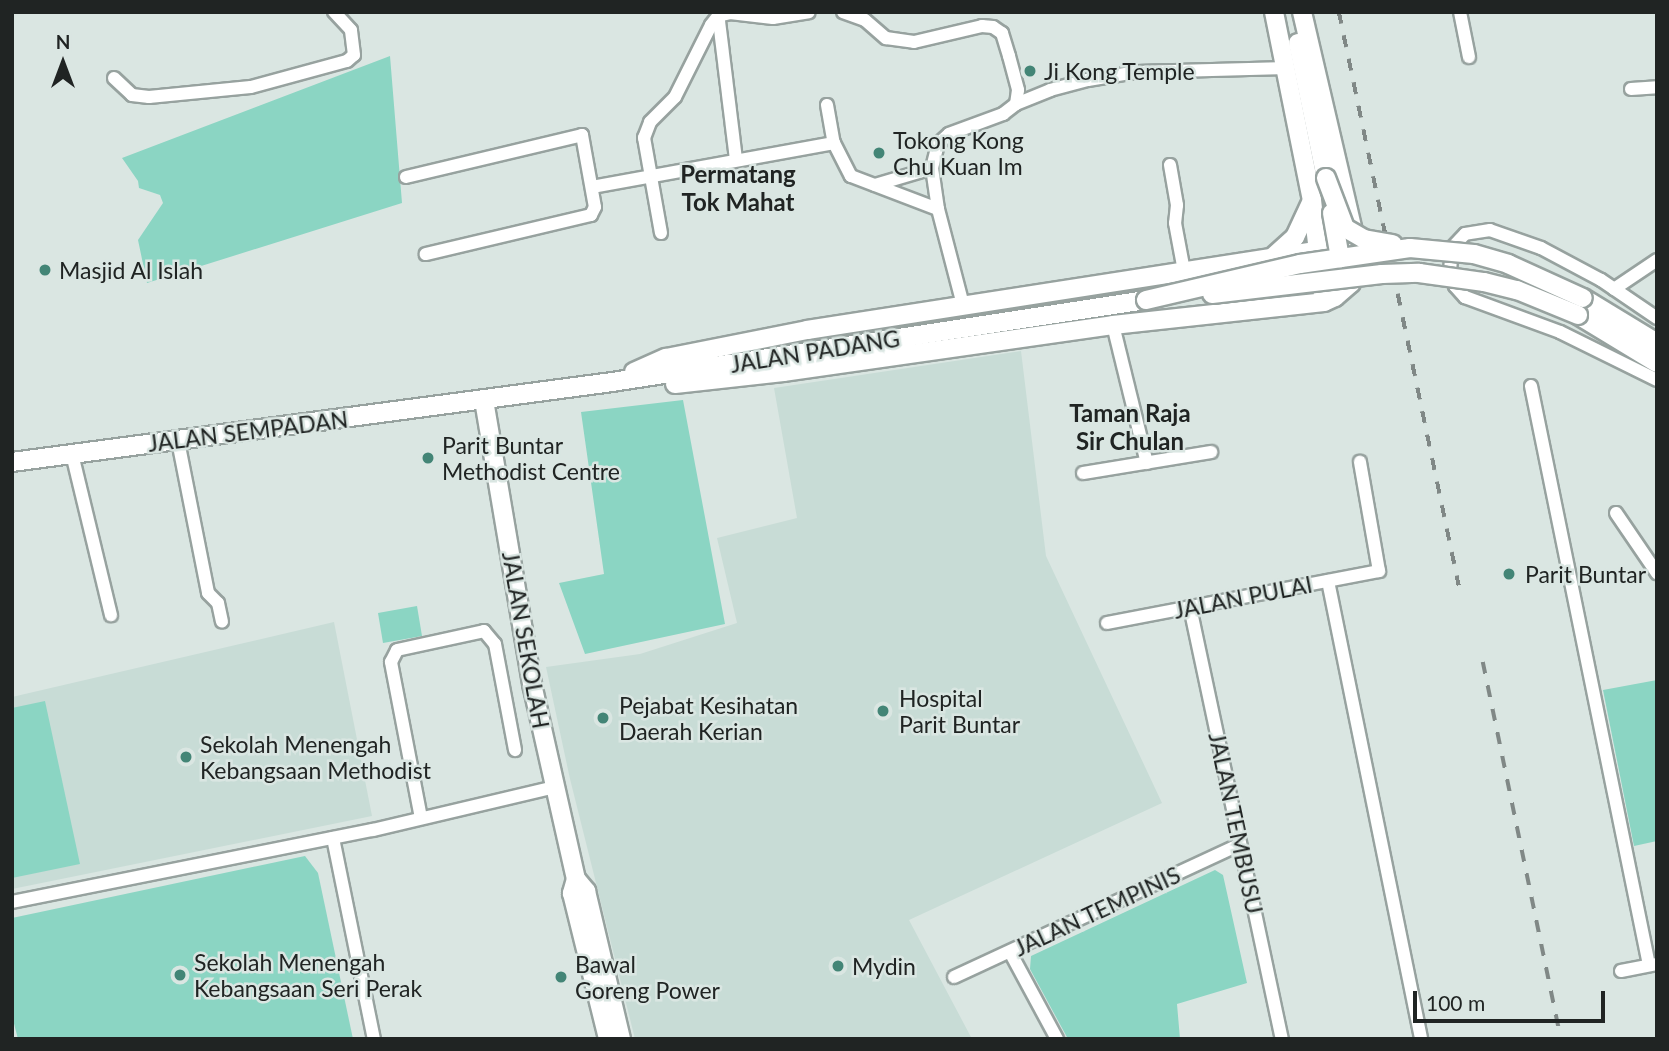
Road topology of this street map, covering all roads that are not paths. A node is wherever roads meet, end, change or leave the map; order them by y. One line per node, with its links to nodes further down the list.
1 (334, 12): 11 (street)
2 (809, 12): 8 (street)
3 (843, 12): 14 (street)
4 (1275, 12): 10 (street)
5 (1292, 12): 22 (street)
6 (1303, 12): 25 (street)
7 (1460, 12): 9 (street)
8 (718, 14): 17 (street); 20 (street)
9 (1469, 57)
10 (1287, 68): 14 (street); 26 (street)
11 (114, 78)
12 (1657, 87): 13 (street)
13 (1631, 89)
14 (1016, 104): 19 (street)
15 (827, 105): 16 (street)
16 (834, 143): 17 (street); 23 (street)
17 (736, 160): 20 (street)
18 (1170, 164): 36 (street)
19 (932, 168): 23 (street); 27 (street)
20 (650, 176): 24 (street); 28 (street)
21 (406, 177): 24 (street)
22 (1326, 178): 30 (street, bridge); 34 (street, bridge)
23 (875, 185): 27 (street)
24 (592, 187): 32 (street)
25 (1345, 193): 26 (street); 29 (street)
26 (1312, 200): 31 (street); 33 (street)
27 (937, 209): 41 (street)
28 (661, 233)
29 (1356, 244): 31 (street); 40 (street)
30 (1410, 248): 34 (street, JALAN PADANG, bridge); 44 (street, JALAN PADANG, bridge)
31 (1320, 250): 33 (street); 40 (street)
32 (426, 254)
33 (1274, 256): 36 (street)
34 (1340, 258): 37 (street); 39 (street, JALAN PADANG, bridge)
35 (1657, 260): 38 (street)
36 (1184, 271): 41 (street)
37 (1343, 278): 39 (street, JALAN PADANG, bridge); 45 (street, JALAN PADANG, bridge)
38 (1614, 289): 42 (street); 46 (street)
39 (1146, 300): 47 (street, JALAN PADANG)
40 (1324, 302): 43 (street)
41 (963, 305): 47 (street)
42 (1657, 318)
43 (1113, 325): 47 (street); 57 (street)
44 (1657, 343)
45 (1657, 363)
46 (1657, 380)
47 (612, 382): 49 (street, JALAN PADANG)
48 (1531, 386): 51 (street)
49 (484, 400): 52 (street, JALAN SEMPADAN); 67 (street, JALAN SEKOLAH)
50 (1526, 407): 51 (street)
51 (1538, 423): 74 (street)
52 (178, 441): 54 (street, JALAN SEMPADAN); 64 (street)
53 (1211, 452): 57 (street)
54 (72, 454): 55 (street, JALAN SEMPADAN); 63 (street)
55 (12, 462)
56 (1360, 462): 61 (street, JALAN PULAI)
57 (1147, 463): 58 (street)
58 (1083, 473)
59 (1616, 513): 60 (street)
60 (1657, 573)
61 (1328, 581): 62 (street, JALAN PULAI); 82 (street)
62 (1191, 607): 65 (street, JALAN PULAI); 70 (street, JALAN TEMBUSU)
63 (111, 615)
64 (222, 621)
65 (1107, 623)
66 (515, 750): 68 (street)
67 (555, 787): 68 (street); 71 (street, JALAN SEKOLAH)
68 (421, 818): 69 (street)
69 (333, 838): 72 (street); 77 (street)
70 (1240, 844): 73 (street, JALAN TEMPINIS); 81 (street, JALAN TEMBUSU)
71 (576, 879): 78 (street, JALAN SEKOLAH); 79 (street, JALAN SEKOLAH)
72 (12, 902)
73 (1010, 952): 76 (street, JALAN TEMPINIS); 80 (street)
74 (1653, 964): 75 (street)
75 (1621, 971)
76 (954, 977)
77 (374, 1039)
78 (608, 1039)
79 (621, 1039)
80 (1056, 1039)
81 (1282, 1039)
82 (1421, 1039)

